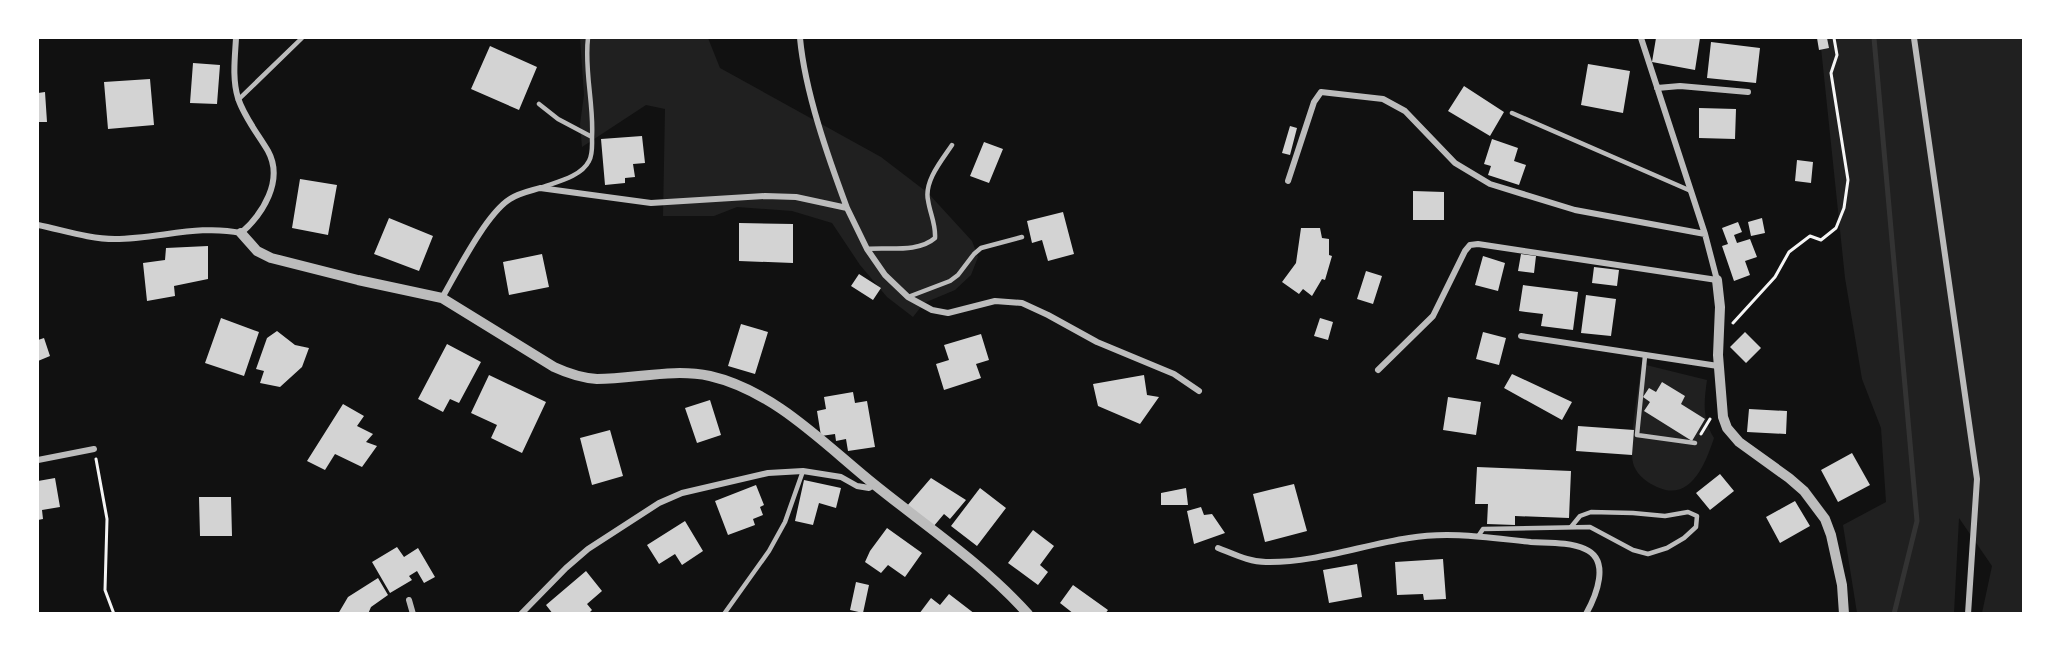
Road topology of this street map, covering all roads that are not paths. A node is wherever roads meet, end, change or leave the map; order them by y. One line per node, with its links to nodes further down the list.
1 (236, 38): 9 (street)
2 (302, 38): 9 (lane)
3 (588, 38): 12 (lane)
4 (800, 38): 17 (street)
5 (1641, 38): 7 (street)
6 (1914, 38): 46 (street)
7 (1657, 88): 8 (street); 16 (street)
8 (1748, 92)
9 (238, 100): 19 (street)
10 (539, 104): 12 (lane)
11 (1512, 113): 16 (lane)
12 (592, 137): 15 (lane)
13 (952, 145): 22 (lane)
14 (1288, 181): 20 (street)
15 (540, 188): 17 (street); 25 (street)
16 (1690, 191): 20 (street)
17 (847, 208): 22 (street)
18 (38, 225): 19 (street)
19 (241, 233): 25 (street)
20 (1704, 234): 23 (street)
21 (1022, 237): 24 (lane)
22 (867, 249): 24 (street)
23 (1717, 280): 28 (street); 29 (street)
24 (908, 297): 30 (street)
25 (442, 298): 35 (street)
26 (1521, 336): 27 (street)
27 (1645, 356): 28 (street); 31 (lane)
28 (1718, 366): 45 (street)
29 (1378, 370)
30 (1199, 391)
31 (1695, 443)
32 (94, 449): 33 (street)
33 (38, 460)
34 (803, 471): 35 (street); 41 (street); 42 (lane)
35 (874, 485): 43 (street)
36 (1571, 527): 37 (lane)
37 (1479, 535): 38 (street); 44 (street)
38 (1218, 548)
39 (409, 600): 40 (street)
40 (413, 614)
41 (521, 614)
42 (724, 614)
43 (1028, 614)
44 (1586, 614)
45 (1844, 614)
46 (1968, 614)

